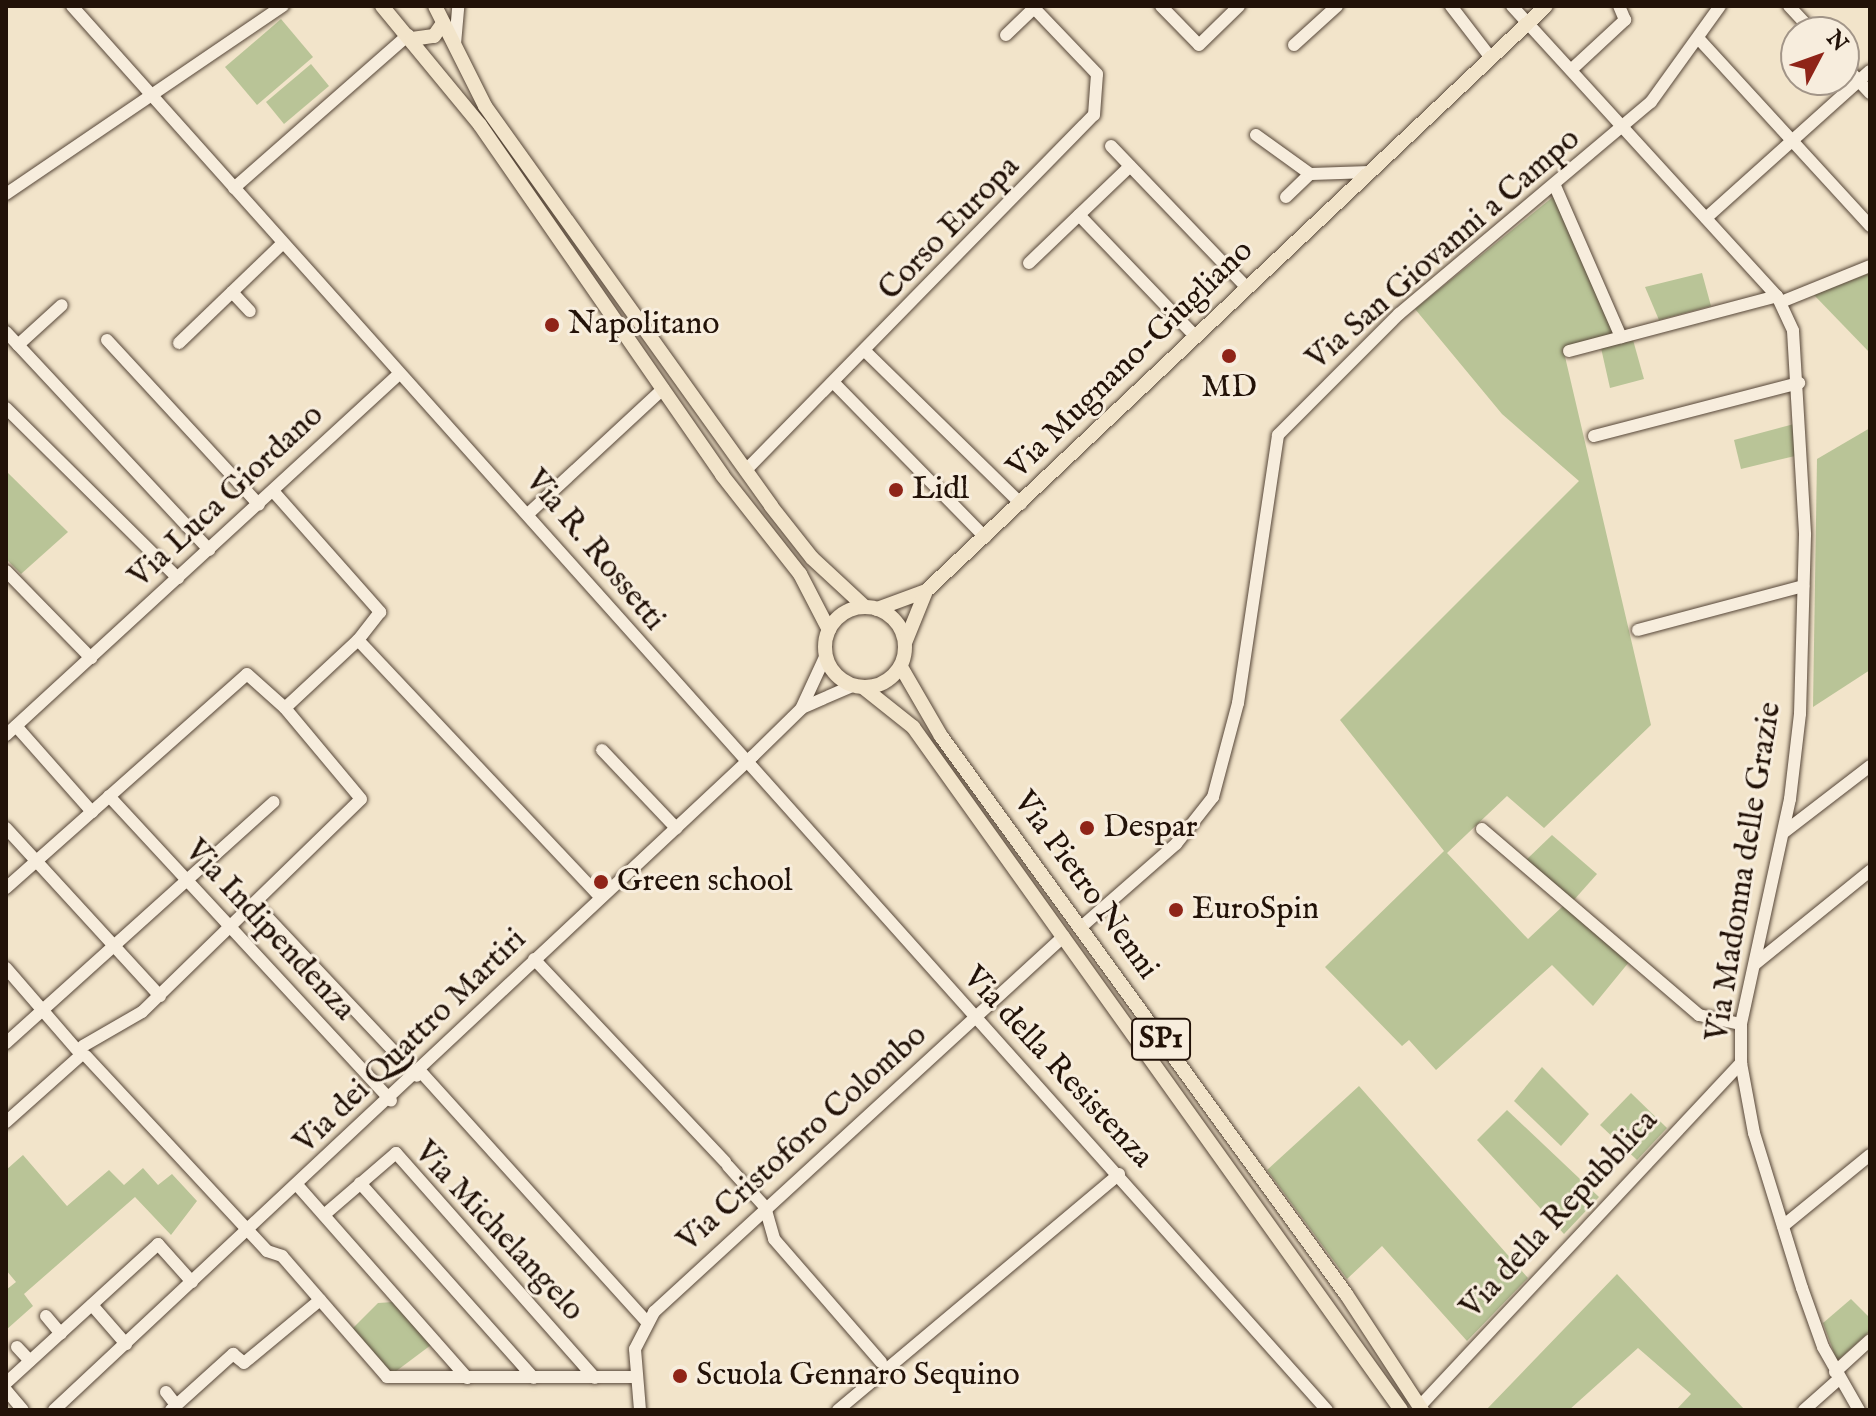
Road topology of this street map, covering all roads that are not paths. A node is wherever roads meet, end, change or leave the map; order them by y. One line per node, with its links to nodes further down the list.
1 (72, 6): 26 (street, Via R. Rossetti)
2 (283, 6): 26 (street)
3 (382, 6): 20 (main road)
4 (435, 6): 17 (main road)
5 (458, 6): 23 (street)
6 (1161, 6): 7 (street)
7 (1239, 6)
8 (1337, 6): 22 (street)
9 (1451, 6): 24 (street)
10 (1512, 6): 18 (street, Via Madonna delle Grazie)
11 (1546, 6): 18 (main road, Via Mugnano-Giugliano)
12 (1720, 6): 21 (street, Via San Giovanni a Campo)
13 (1809, 6): 16 (street)
14 (1035, 7): 19 (street); 57 (street, Corso Europa)
15 (1627, 8): 25 (street)
16 (1794, 11)
17 (443, 23): 20 (main road); 23 (main road)
18 (1528, 23): 24 (main road, Via Mugnano-Giugliano); 25 (street, Via Madonna delle Grazie)
19 (1006, 35)
20 (410, 37): 36 (street); 61 (main road)
21 (1698, 38): 28 (street, Via San Giovanni a Campo); 30 (street)
22 (1294, 45)
23 (455, 48): 64 (main road)
24 (1491, 58): 33 (main road, Via Mugnano-Giugliano)
25 (1571, 70): 28 (street, Via Madonna delle Grazie)
26 (155, 93): 36 (street, Via R. Rossetti); 37 (street)
27 (1842, 96): 30 (street)
28 (1624, 128): 35 (street, Via San Giovanni a Campo); 40 (street, Via Madonna delle Grazie)
29 (1256, 135): 34 (street)
30 (1792, 141): 40 (street); 41 (street)
31 (1111, 146): 32 (street)
32 (1130, 166): 39 (street); 45 (street)
33 (1372, 170): 34 (street); 45 (main road, Via Mugnano-Giugliano)
34 (1310, 174): 38 (street)
35 (1555, 186): 52 (street); 104 (street, Via San Giovanni a Campo)
36 (234, 188): 42 (street, Via R. Rossetti)
37 (6, 194)
38 (1286, 197)
39 (1079, 215): 43 (street); 51 (street)
40 (1706, 218): 47 (street, Via Madonna delle Grazie)
41 (1870, 226)
42 (281, 245): 46 (street); 58 (street, Via R. Rossetti)
43 (1029, 263)
44 (1870, 266): 47 (street)
45 (1247, 288): 51 (main road, Via Mugnano-Giugliano)
46 (232, 292): 49 (street); 54 (street)
47 (1779, 299): 52 (street); 60 (street, Via Madonna delle Grazie)
48 (62, 305): 55 (street)
49 (250, 311)
50 (6, 332): 55 (street)
51 (1196, 337): 66 (main road, Via Mugnano-Giugliano)
52 (1621, 337): 56 (street)
53 (107, 340): 67 (street)
54 (179, 343)
55 (18, 345): 70 (street)
56 (1569, 351)
57 (866, 352): 59 (street, Corso Europa); 66 (street)
58 (399, 374): 65 (street, Via Luca Giordano); 68 (street, Via R. Rossetti)
59 (834, 383): 64 (street, Corso Europa); 69 (street)
60 (1799, 383): 63 (street); 73 (street, Via Madonna delle Grazie)
61 (663, 389): 68 (street); 76 (main road)
62 (6, 408): 72 (street)
63 (1594, 436)
64 (746, 470): 75 (main road)
65 (273, 491): 67 (street, Via Luca Giordano); 78 (street)
66 (1021, 504): 69 (main road, Via Mugnano-Giugliano)
67 (259, 505): 70 (street, Via Luca Giordano)
68 (529, 513): 88 (street, Via R. Rossetti)
69 (985, 537): 74 (main road, Via Mugnano-Giugliano)
70 (209, 550): 72 (street, Via Luca Giordano)
71 (6, 571): 81 (street)
72 (178, 578): 81 (street, Via Luca Giordano)
73 (1803, 586): 77 (street); 96 (street, Via Madonna delle Grazie)
74 (926, 591): 75 (main road, Via Mugnano-Giugliano); 79 (main road, Via Mugnano-Giugliano)
75 (871, 608): 76 (main road); 79 (main road)
76 (829, 630): 80 (main road)
77 (1638, 630)
78 (358, 640): 84 (street); 101 (street)
79 (905, 644): 82 (main road)
80 (826, 655): 83 (main road); 85 (street, Via dei Quattro Martiri)
81 (91, 658): 86 (street, Via Luca Giordano)
82 (901, 667): 83 (main road); 104 (main road, Via Pietro Nenni / SP1)
83 (858, 687): 85 (street, Via dei Quattro Martiri); 105 (main road, Via Pietro Nenni / SP1)
84 (285, 708): 90 (street); 103 (street)
85 (801, 709): 88 (street, Via dei Quattro Martiri)
86 (11, 730): 92 (street)
87 (602, 750): 94 (street)
88 (750, 759): 94 (street, Via dei Quattro Martiri); 112 (street, Via della Resistenza)
89 (1870, 766): 96 (street)
90 (109, 796): 92 (street); 99 (street, Via Indipendenza)
91 (274, 802): 99 (street)
92 (92, 812): 97 (street)
93 (6, 828): 97 (street)
94 (676, 828): 101 (street, Via dei Quattro Martiri)
95 (1482, 829): 113 (street)
96 (1783, 833): 108 (street, Via Madonna delle Grazie)
97 (36, 862): 100 (street); 106 (street)
98 (1870, 871): 108 (street)
99 (188, 880): 103 (street, Via Indipendenza); 106 (street)
100 (6, 888)
101 (601, 898): 107 (street, Via dei Quattro Martiri)
102 (255, 904): 117 (street)
103 (229, 926): 110 (street); 118 (street, Via Indipendenza)
104 (1080, 928): 148 (main road, Via Pietro Nenni / SP1)
105 (1064, 936): 112 (street, Via Cristoforo Colombo); 154 (main road, Via Pietro Nenni / SP1)
106 (114, 947): 110 (street); 111 (street)
107 (534, 959): 117 (street, Via dei Quattro Martiri); 124 (street)
108 (1755, 964): 113 (street, Via Madonna delle Grazie)
109 (6, 968): 111 (street)
110 (160, 996): 115 (street)
111 (43, 1010): 114 (street); 115 (street)
112 (975, 1019): 121 (street, Via della Resistenza); 124 (street, Via Cristoforo Colombo)
113 (1741, 1024): 116 (street, Via Madonna delle Grazie)
114 (6, 1043)
115 (84, 1050): 119 (street); 127 (street)
116 (1741, 1063): 126 (street, Via Madonna delle Grazie); 148 (street, Via della Repubblica)
117 (419, 1074): 118 (street, Via dei Quattro Martiri); 132 (street)
118 (391, 1100): 123 (street, Via dei Quattro Martiri)
119 (6, 1122)
120 (1870, 1155): 126 (street)
121 (1119, 1174): 152 (street); 153 (street, Via della Resistenza)
122 (360, 1183): 125 (street, Via Michelangelo); 142 (street); 143 (street, Via Michelangelo)
123 (298, 1186): 125 (street); 127 (street, Via dei Quattro Martiri)
124 (765, 1207): 132 (street, Via Cristoforo Colombo); 138 (street)
125 (324, 1215): 141 (street)
126 (1783, 1226): 139 (street, Via Madonna delle Grazie)
127 (249, 1231): 128 (street, Via dei Quattro Martiri); 129 (street)
128 (192, 1282): 130 (street); 135 (street, Via dei Quattro Martiri)
129 (320, 1300): 141 (street); 147 (street)
130 (92, 1305): 133 (street); 135 (street)
131 (46, 1316): 133 (street)
132 (647, 1322): 140 (street, Via Cristoforo Colombo)
133 (61, 1334): 137 (street)
134 (1870, 1340): 139 (street)
135 (126, 1344): 150 (street, Via dei Quattro Martiri)
136 (17, 1347): 137 (street)
137 (30, 1361): 144 (street)
138 (881, 1362)
139 (1837, 1376): 155 (street); 156 (street, Via Madonna delle Grazie)
140 (635, 1377): 143 (street); 151 (street, Via Cristoforo Colombo)
141 (467, 1378): 142 (street)
142 (534, 1378): 143 (street)
143 (595, 1378)
144 (6, 1383)
145 (6, 1390): 149 (street)
146 (166, 1392): 147 (street)
147 (174, 1408)
148 (1421, 1408)
149 (23, 1410)
150 (54, 1410)
151 (640, 1410)
152 (838, 1410)
153 (1327, 1410)
154 (1401, 1410)
155 (1804, 1410)
156 (1859, 1410)

